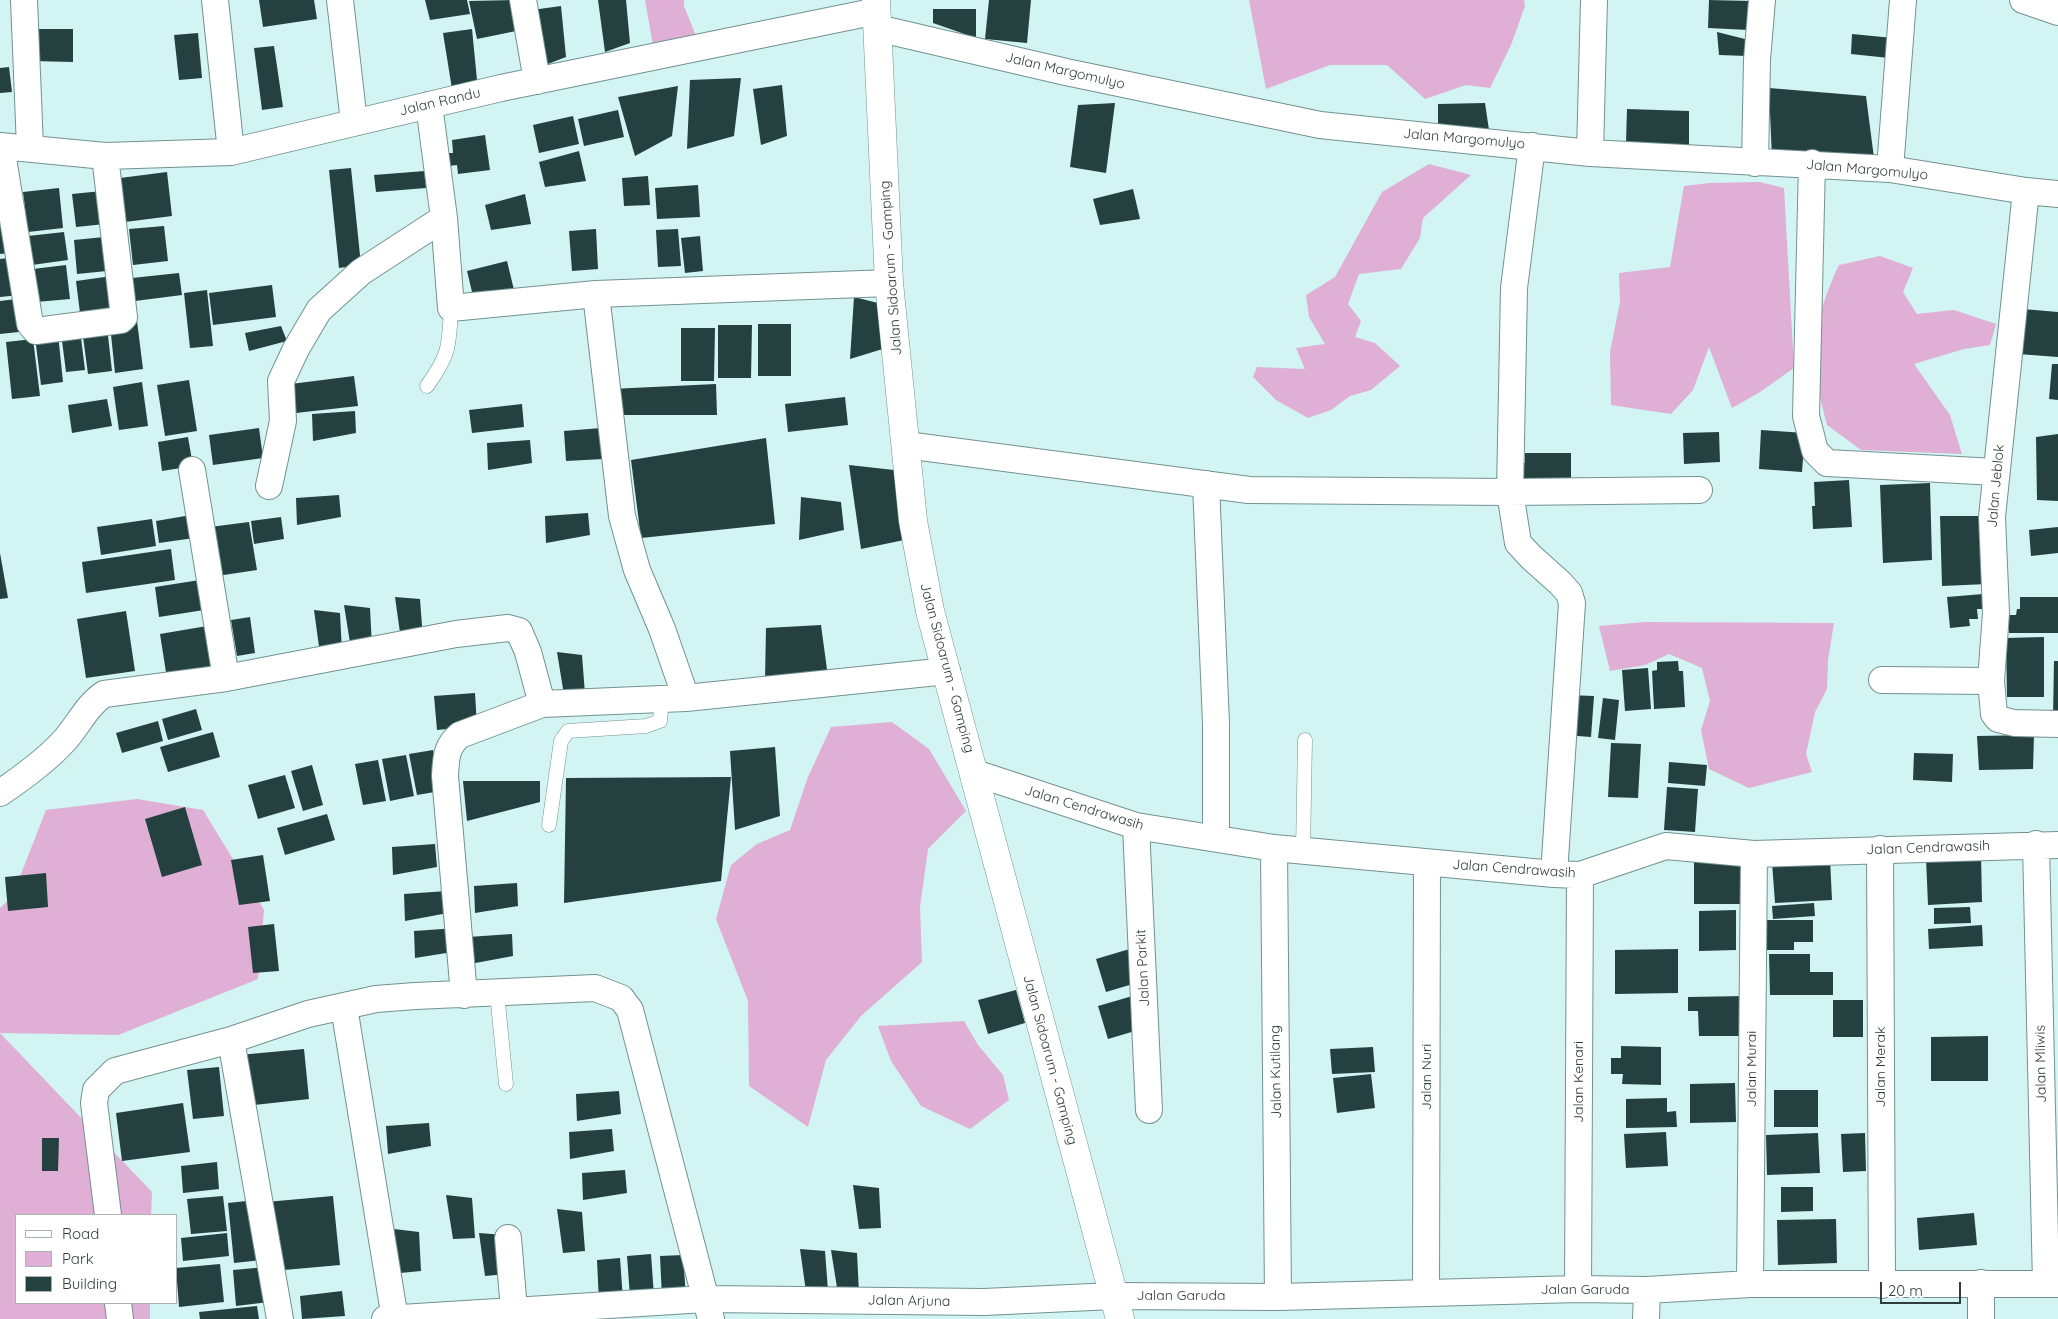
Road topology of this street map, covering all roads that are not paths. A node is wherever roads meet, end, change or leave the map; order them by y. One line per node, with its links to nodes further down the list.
1 (24, 0): 16 (street)
2 (215, 0): 17 (street)
3 (340, 0): 13 (street)
4 (523, 0): 11 (street)
5 (1594, 0): 18 (street)
6 (1762, 0): 20 (street)
7 (1904, 0): 22 (street)
8 (2022, 0): 9 (street)
9 (2058, 12)
10 (877, 13): 11 (street, Jalan Randu); 15 (street, Jalan Margomulyo); 26 (main road, Jalan Sidoarum - Gamping)
11 (537, 81): 12 (street, Jalan Randu)
12 (429, 105): 13 (street, Jalan Randu); 25 (street)
13 (354, 122): 17 (street, Jalan Randu)
14 (0, 146): 16 (street, Jalan Randu); 19 (street)
15 (1532, 146): 18 (street, Jalan Margomulyo); 36 (street)
16 (30, 147): 19 (street, Jalan Randu)
17 (230, 152): 19 (street, Jalan Randu)
18 (1590, 153): 20 (street, Jalan Margomulyo)
19 (105, 156)
20 (1755, 163): 21 (street, Jalan Margomulyo)
21 (1812, 163): 22 (street, Jalan Margomulyo); 32 (street)
22 (1890, 169): 23 (street, Jalan Margomulyo)
23 (2026, 191): 24 (street, Jalan Margomulyo); 32 (street, Jalan Jeblok)
24 (2058, 194)
25 (444, 218): 28 (street); 34 (street)
26 (889, 283): 27 (street); 30 (main road, Jalan Sidoarum - Gamping)
27 (596, 294): 28 (street); 41 (street)
28 (451, 308): 29 (lane)
29 (426, 386)
30 (906, 445): 33 (street); 37 (main road, Jalan Sidoarum - Gamping)
31 (192, 470): 38 (street)
32 (1996, 472): 40 (street, Jalan Jeblok)
33 (1206, 484): 36 (street); 49 (street)
34 (269, 486)
35 (1699, 490): 36 (street)
36 (1510, 492): 56 (street)
37 (947, 671): 41 (street); 45 (main road, Jalan Sidoarum - Gamping)
38 (226, 678): 42 (street); 46 (street)
39 (1882, 680): 40 (street)
40 (1990, 681): 43 (street, Jalan Jeblok)
41 (674, 698): 42 (street); 47 (lane)
42 (542, 704): 59 (street)
43 (2058, 724)
44 (1305, 740): 53 (lane)
45 (975, 773): 48 (street, Jalan Cendrawasih); 75 (main road, Jalan Sidoarum - Gamping)
46 (0, 793)
47 (549, 825)
48 (1136, 826): 49 (street, Jalan Cendrawasih); 63 (street, Jalan Parkit)
49 (1216, 838): 51 (street, Jalan Cendrawasih)
50 (2047, 844): 52 (street, Jalan Cendrawasih); 68 (street, Jalan Mliwis)
51 (1274, 848): 53 (street, Jalan Cendrawasih); 73 (street, Jalan Kutilang)
52 (1880, 849): 54 (street, Jalan Cendrawasih); 69 (street, Jalan Merak)
53 (1303, 850): 55 (street, Jalan Cendrawasih)
54 (1754, 854): 57 (street, Jalan Cendrawasih); 67 (street, Jalan Murai)
55 (1427, 863): 56 (street, Jalan Cendrawasih); 72 (street, Jalan Nuri)
56 (1554, 874): 57 (street, Jalan Cendrawasih)
57 (1580, 875): 70 (street, Jalan Kenari)
58 (498, 993): 59 (street); 62 (lane); 76 (street)
59 (464, 995): 60 (street)
60 (344, 1007): 61 (street); 79 (street)
61 (231, 1040): 64 (street); 81 (street)
62 (506, 1084)
63 (1149, 1110)
64 (108, 1214)
65 (508, 1238): 77 (street)
66 (1981, 1283): 68 (street, Jalan Garuda); 69 (street, Jalan Garuda); 84 (street)
67 (1750, 1284): 69 (street, Jalan Garuda); 71 (street, Jalan Garuda)
68 (2052, 1284)
69 (1882, 1285)
70 (1578, 1289): 71 (street, Jalan Garuda); 72 (street, Jalan Garuda)
71 (1647, 1290): 83 (street)
72 (1426, 1292): 73 (street, Jalan Garuda)
73 (1278, 1297): 75 (street, Jalan Garuda)
74 (118, 1304): 80 (street)
75 (1116, 1308): 78 (street, Jalan Arjuna)
76 (708, 1309): 77 (street, Jalan Arjuna); 78 (street, Jalan Arjuna)
77 (514, 1310): 79 (street, Jalan Arjuna)
78 (986, 1310)
79 (395, 1318): 82 (street, Jalan Arjuna)
80 (120, 1319)
81 (280, 1319)
82 (385, 1319)
83 (1646, 1319)
84 (1981, 1319)

